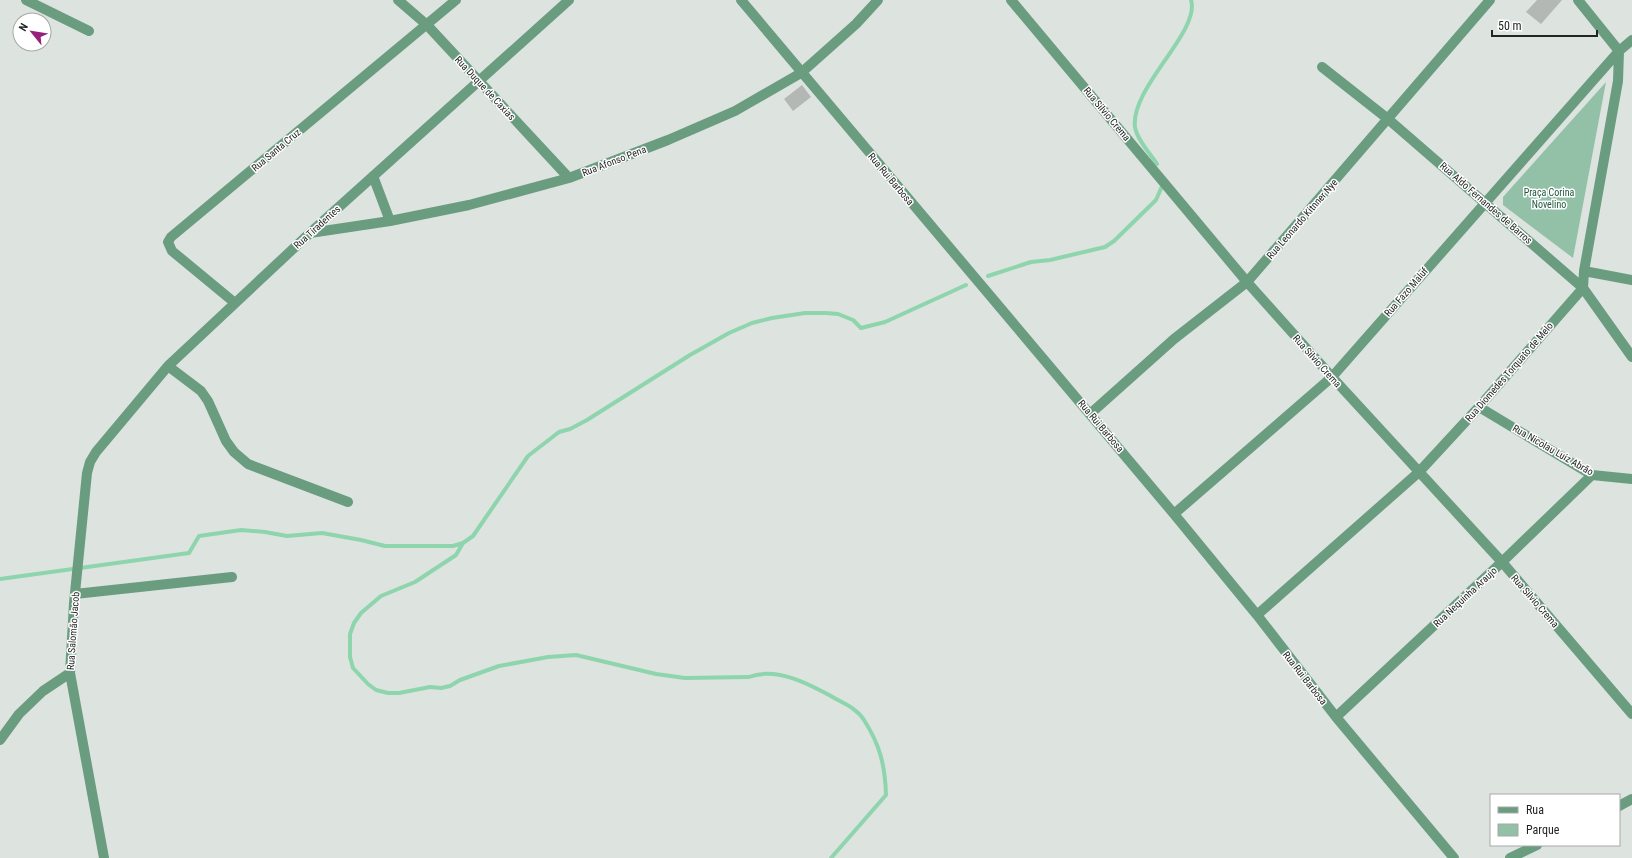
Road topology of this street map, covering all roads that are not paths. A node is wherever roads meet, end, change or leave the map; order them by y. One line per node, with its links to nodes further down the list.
1 (26, 0): 11 (street)
2 (398, 0): 10 (street, Rua Duque de Caxias)
3 (456, 0): 10 (street, Rua Santa Cruz)
4 (569, 0): 16 (street, Rua Tiradentes)
5 (741, 0): 15 (street, Rua Rui Barbosa)
6 (878, 0): 15 (street, Rua Afonso Pena)
7 (1011, 0): 25 (street, Rua Silvio Crema)
8 (1490, 0): 17 (street, Rua Leonardo Kitnner Nye)
9 (1578, 0): 13 (street)
10 (427, 25): 16 (street, Rua Duque de Caxias); 27 (street, Rua Santa Cruz)
11 (89, 31)
12 (1632, 40): 13 (street, Rua Fazo Maluf)
13 (1619, 51): 20 (street, Rua Fazo Maluf); 23 (street)
14 (1322, 67): 17 (street, Rua Aldo Fernandes de Barros)
15 (801, 73): 19 (street, Rua Afonso Pena); 32 (street, Rua Rui Barbosa)
16 (479, 82): 18 (street, Rua Tiradentes); 19 (street, Rua Duque de Caxias)
17 (1388, 119): 20 (street, Rua Aldo Fernandes de Barros); 25 (street, Rua Leonardo Kitnner Nye)
18 (373, 176): 21 (street); 22 (street, Rua Tiradentes)
19 (569, 178): 21 (street, Rua Afonso Pena)
20 (1485, 202): 26 (street, Rua Aldo Fernandes de Barros); 30 (street, Rua Fazo Maluf)
21 (390, 221): 22 (street, Rua Afonso Pena)
22 (310, 234): 27 (street, Rua Tiradentes)
23 (1584, 271): 24 (street); 26 (street)
24 (1632, 280)
25 (1247, 282): 30 (street, Rua Silvio Crema); 32 (street, Rua Leonardo Kitnner Nye)
26 (1583, 288): 28 (street, Rua Aldo Fernandes de Barros); 31 (street, Rua Diomedes Torquato de Melo)
27 (235, 303): 29 (street, Rua Tiradentes)
28 (1632, 356)
29 (168, 366): 34 (street, Rua Tiradentes); 37 (street)
30 (1332, 377): 33 (street, Rua Silvio Crema); 38 (street, Rua Fazo Maluf)
31 (1479, 407): 33 (street, Rua Diomedes Torquato de Melo); 35 (street, Rua Nicolau Luiz Abrão)
32 (1090, 414): 38 (street, Rua Rui Barbosa)
33 (1419, 472): 39 (street, Rua Silvio Crema); 42 (street, Rua Diomedes Torquato de Melo)
34 (87, 473): 41 (street, Rua Salomão Jacob)
35 (1592, 475): 36 (street, Rua Nicolau Luiz Abrão); 39 (street, Rua Nequinha Araujo)
36 (1632, 479)
37 (348, 502)
38 (1174, 514): 42 (street, Rua Rui Barbosa)
39 (1502, 562): 44 (street, Rua Silvio Crema); 45 (street, Rua Nequinha Araujo)
40 (232, 577): 41 (street)
41 (75, 594): 43 (street, Rua Salomão Jacob)
42 (1257, 615): 45 (street, Rua Rui Barbosa)
43 (70, 673): 46 (street); 50 (street, Rua Salomão Jacob)
44 (1632, 714)
45 (1336, 718): 51 (street, Rua Rui Barbosa)
46 (0, 740)
47 (1632, 799): 48 (street)
48 (1620, 805)
49 (1535, 846): 52 (street)
50 (104, 858)
51 (1454, 858)
52 (1510, 858)

